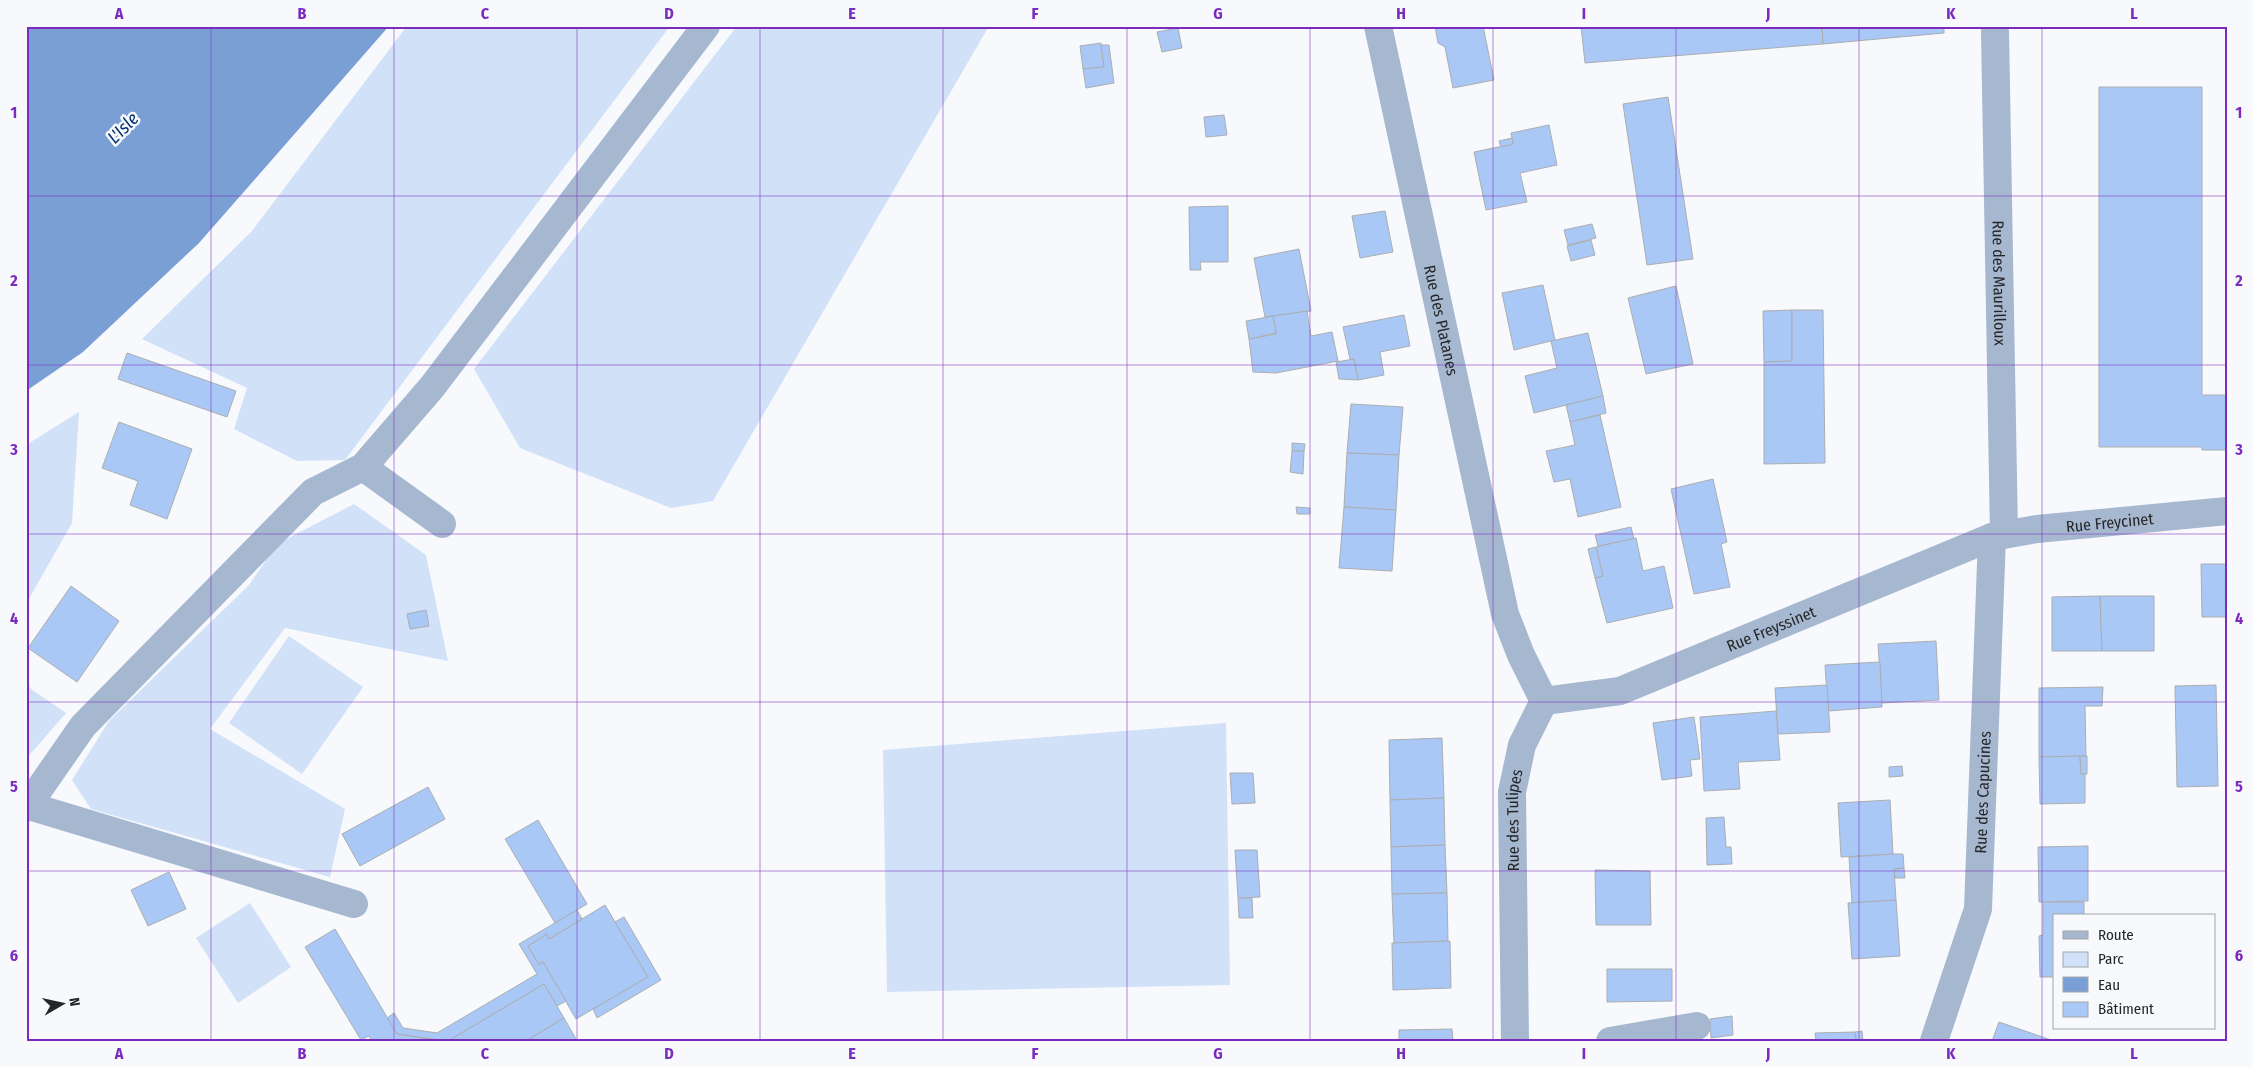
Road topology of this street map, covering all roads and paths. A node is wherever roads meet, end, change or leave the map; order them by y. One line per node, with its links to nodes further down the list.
1 (706, 26): 4 (street)
2 (1378, 26): 8 (street, Rue des Platanes)
3 (1994, 32): 7 (street, Rue des Maurilloux)
4 (363, 467): 6 (street); 9 (street)
5 (2227, 511): 7 (street, Rue Freycinet)
6 (442, 524)
7 (1998, 535): 8 (street, Rue Freyssinet); 14 (street, Rue des Capucines)
8 (1544, 701): 12 (street, Rue des Tulipes)
9 (27, 806): 10 (street)
10 (354, 904)
11 (1697, 1026): 13 (street)
12 (1515, 1041)
13 (1610, 1041)
14 (1934, 1041)

